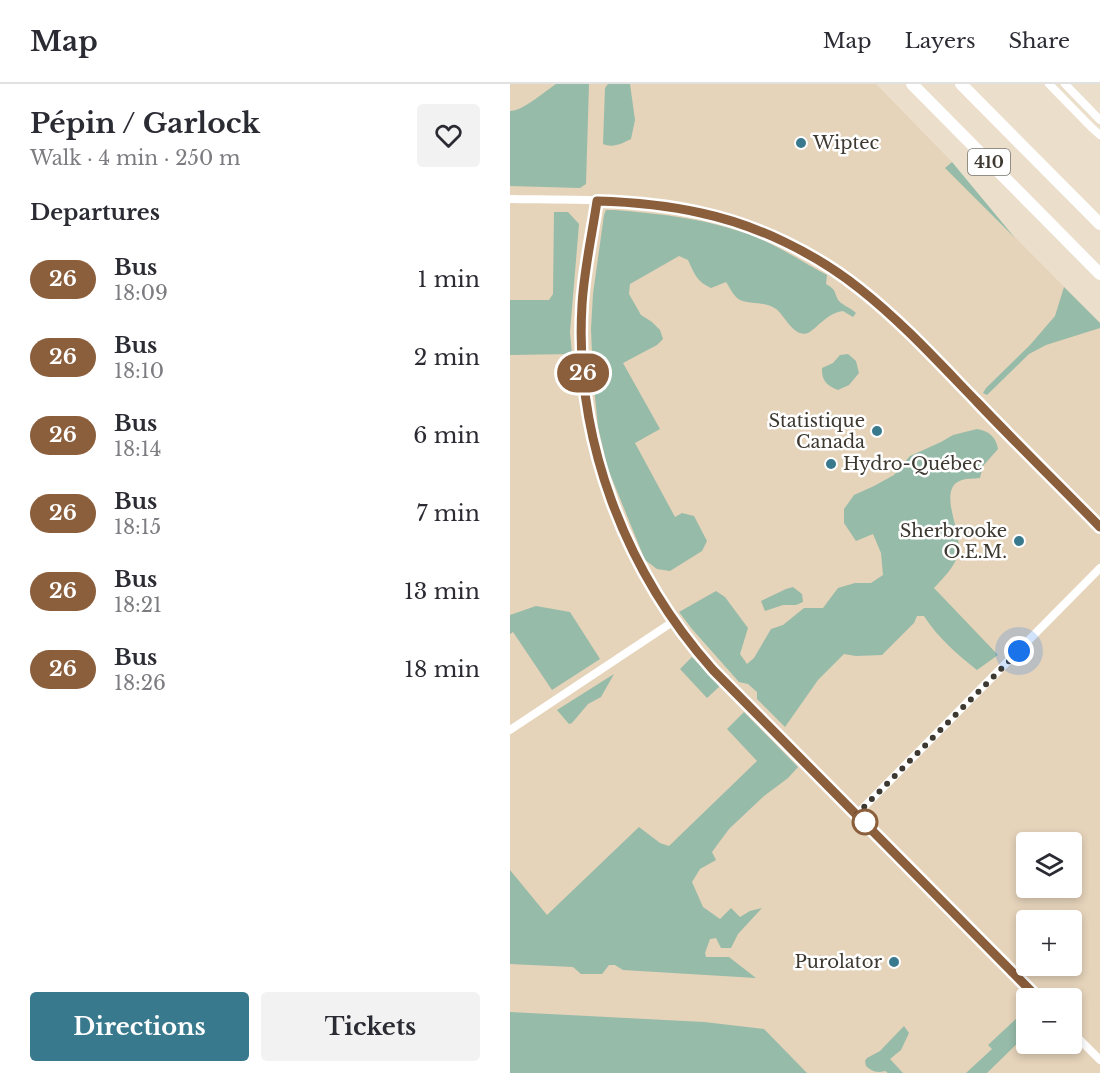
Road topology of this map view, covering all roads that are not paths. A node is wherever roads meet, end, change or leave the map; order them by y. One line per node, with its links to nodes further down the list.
1 (912, 84): 10 (highway, 410)
2 (961, 84): 9 (highway, 410)
3 (1049, 84): 6 (street)
4 (1065, 84): 5 (street)
5 (1100, 120)
6 (1100, 135)
7 (510, 199): 8 (street)
8 (597, 201): 11 (street); 13 (street)
9 (1100, 224)
10 (1100, 274)
11 (1100, 527)
12 (1100, 568): 15 (street)
13 (674, 621): 14 (street); 15 (street)
14 (510, 730)
15 (857, 814): 16 (street)
16 (1029, 988)
17 (1082, 1042): 18 (street)
18 (1100, 1060)

